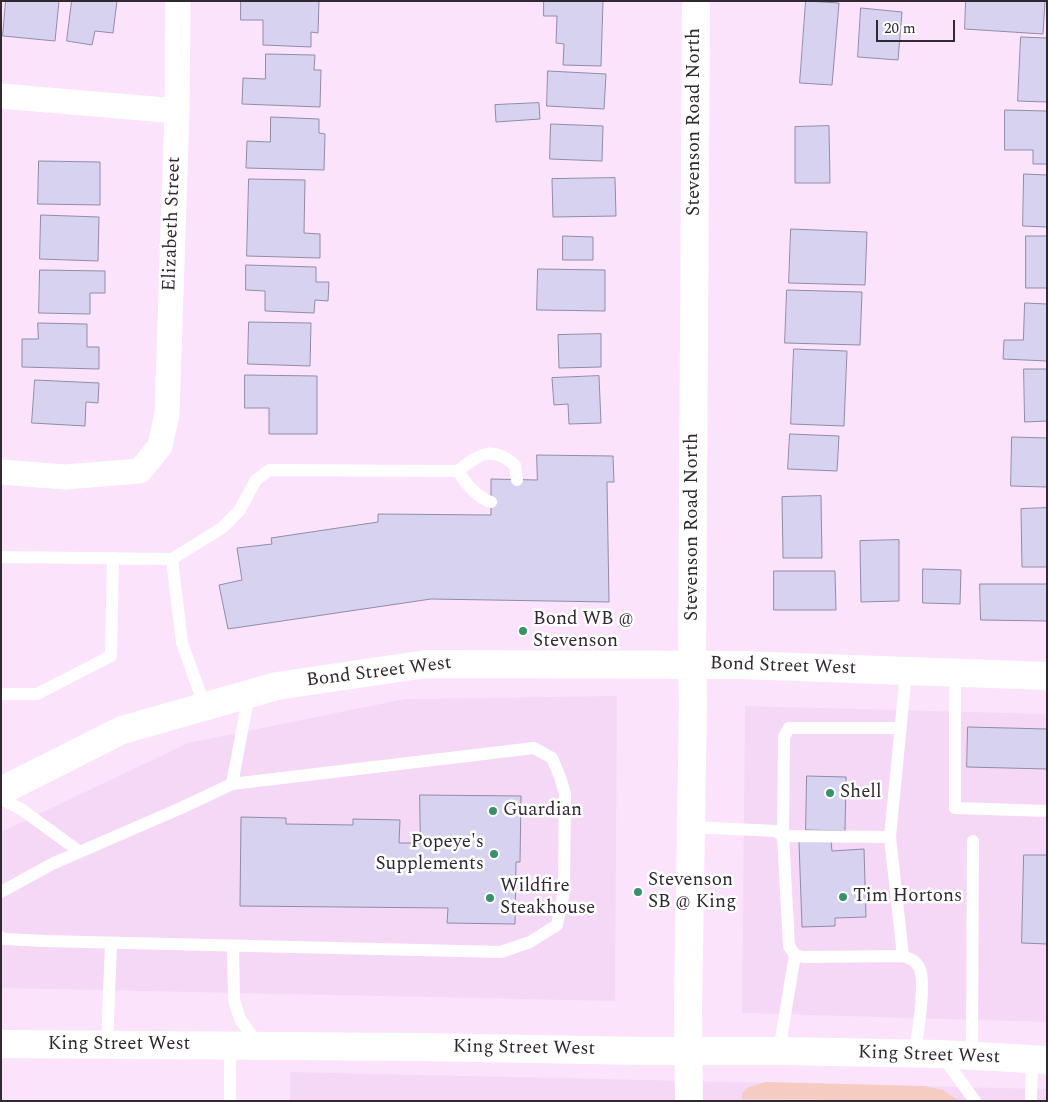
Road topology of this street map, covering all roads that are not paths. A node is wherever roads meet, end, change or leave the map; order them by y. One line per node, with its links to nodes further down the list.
1 (178, 1): 4 (street, Elizabeth Street)
2 (696, 1): 12 (main road, Stevenson Road North)
3 (1, 96): 4 (street)
4 (177, 111): 6 (street, Elizabeth Street)
5 (458, 471): 7 (lane); 8 (lane); 11 (lane)
6 (1, 472)
7 (517, 480)
8 (491, 502)
9 (1, 557): 10 (lane)
10 (113, 558): 11 (lane); 16 (lane)
11 (172, 559): 18 (lane)
12 (692, 664): 13 (main road, Bond Street West); 17 (main road, Bond Street West); 24 (main road, Stevenson Road North)
13 (906, 672): 14 (main road, Bond Street West); 19 (lane)
14 (955, 672): 15 (main road, Bond Street West); 23 (lane)
15 (1047, 676)
16 (1, 694)
17 (249, 694): 18 (main road, Bond Street West); 20 (lane)
18 (205, 706): 21 (main road, Bond Street West)
19 (901, 728): 25 (lane); 26 (lane)
20 (232, 784): 28 (lane); 32 (lane)
21 (1, 791)
22 (1, 799): 28 (lane)
23 (1047, 811)
24 (691, 827): 25 (lane); 40 (main road, Stevenson Road North)
25 (783, 836): 26 (lane); 33 (lane)
26 (890, 837): 34 (lane)
27 (973, 841): 42 (lane)
28 (80, 852): 29 (lane)
29 (1, 892)
30 (1, 937): 31 (lane)
31 (110, 943): 32 (lane); 36 (lane)
32 (233, 946): 38 (lane)
33 (795, 955): 34 (lane); 39 (lane)
34 (903, 956): 41 (lane)
35 (1, 1044): 36 (main road, King Street West)
36 (107, 1045): 37 (main road, King Street West)
37 (230, 1046): 38 (main road, King Street West); 44 (lane)
38 (259, 1046): 40 (main road, King Street West)
39 (779, 1051): 40 (main road, King Street West); 41 (main road, King Street West)
40 (688, 1052): 45 (main road, Stevenson Road North)
41 (928, 1054): 42 (main road, King Street West); 46 (lane)
42 (972, 1057): 43 (main road, King Street West)
43 (1039, 1060): 47 (lane)
44 (230, 1101)
45 (688, 1101)
46 (974, 1101)
47 (1031, 1101)

